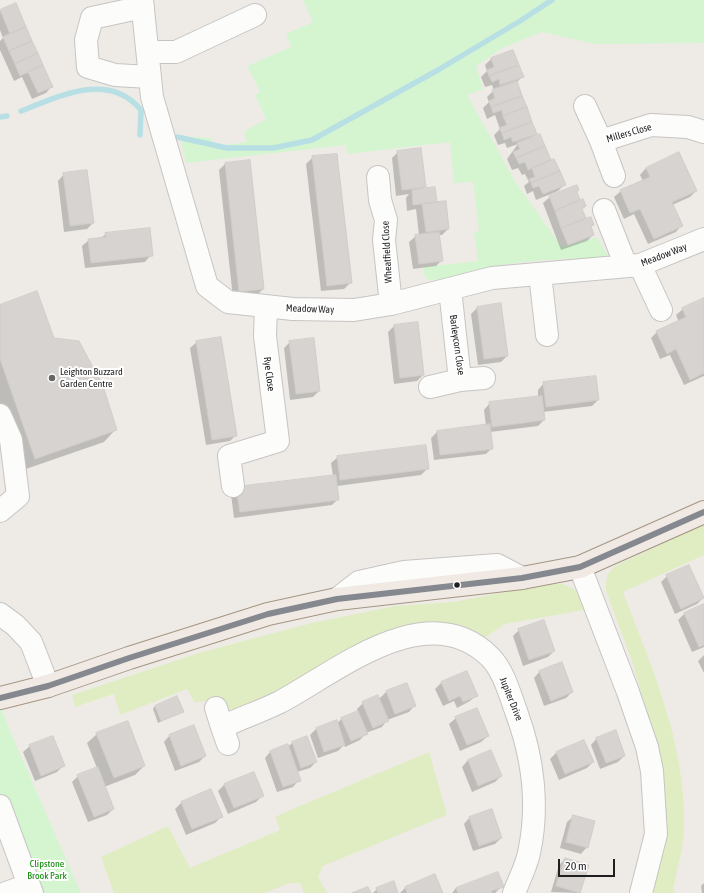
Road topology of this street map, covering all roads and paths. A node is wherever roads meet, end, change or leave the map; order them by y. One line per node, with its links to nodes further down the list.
1 (143, 4): 3 (street, Meadow Way); 4 (street)
2 (255, 15): 3 (street)
3 (148, 52): 4 (street, Meadow Way)
4 (150, 77): 16 (street, Meadow Way)
5 (585, 106): 7 (street, Millers Close)
6 (704, 132): 7 (street, Millers Close)
7 (601, 141): 8 (street, Millers Close)
8 (614, 176)
9 (378, 177): 15 (street, Wheatfield Close)
10 (604, 210): 12 (street)
11 (704, 239): 12 (street, Meadow Way)
12 (633, 265): 13 (street, Meadow Way); 17 (street)
13 (540, 274): 14 (street, Meadow Way); 18 (street)
14 (450, 289): 15 (street, Meadow Way); 20 (street, Barleycorn Close)
15 (391, 304): 16 (street, Meadow Way)
16 (266, 307): 23 (street, Rye Close)
17 (661, 310)
18 (547, 335)
19 (484, 378): 20 (street, Barleycorn Close)
20 (460, 380): 21 (street)
21 (430, 387)
22 (0, 415): 24 (street)
23 (233, 486)
24 (0, 512)
25 (704, 512): 26 (main road)
26 (580, 567): 28 (main road); 35 (street)
27 (0, 614): 28 (street)
28 (48, 686): 29 (main road)
29 (0, 698)
30 (222, 727): 34 (street, Jupiter Drive)
31 (0, 806): 32 (street)
32 (30, 889): 33 (street)
33 (6, 893)
34 (514, 893)
35 (641, 893)

